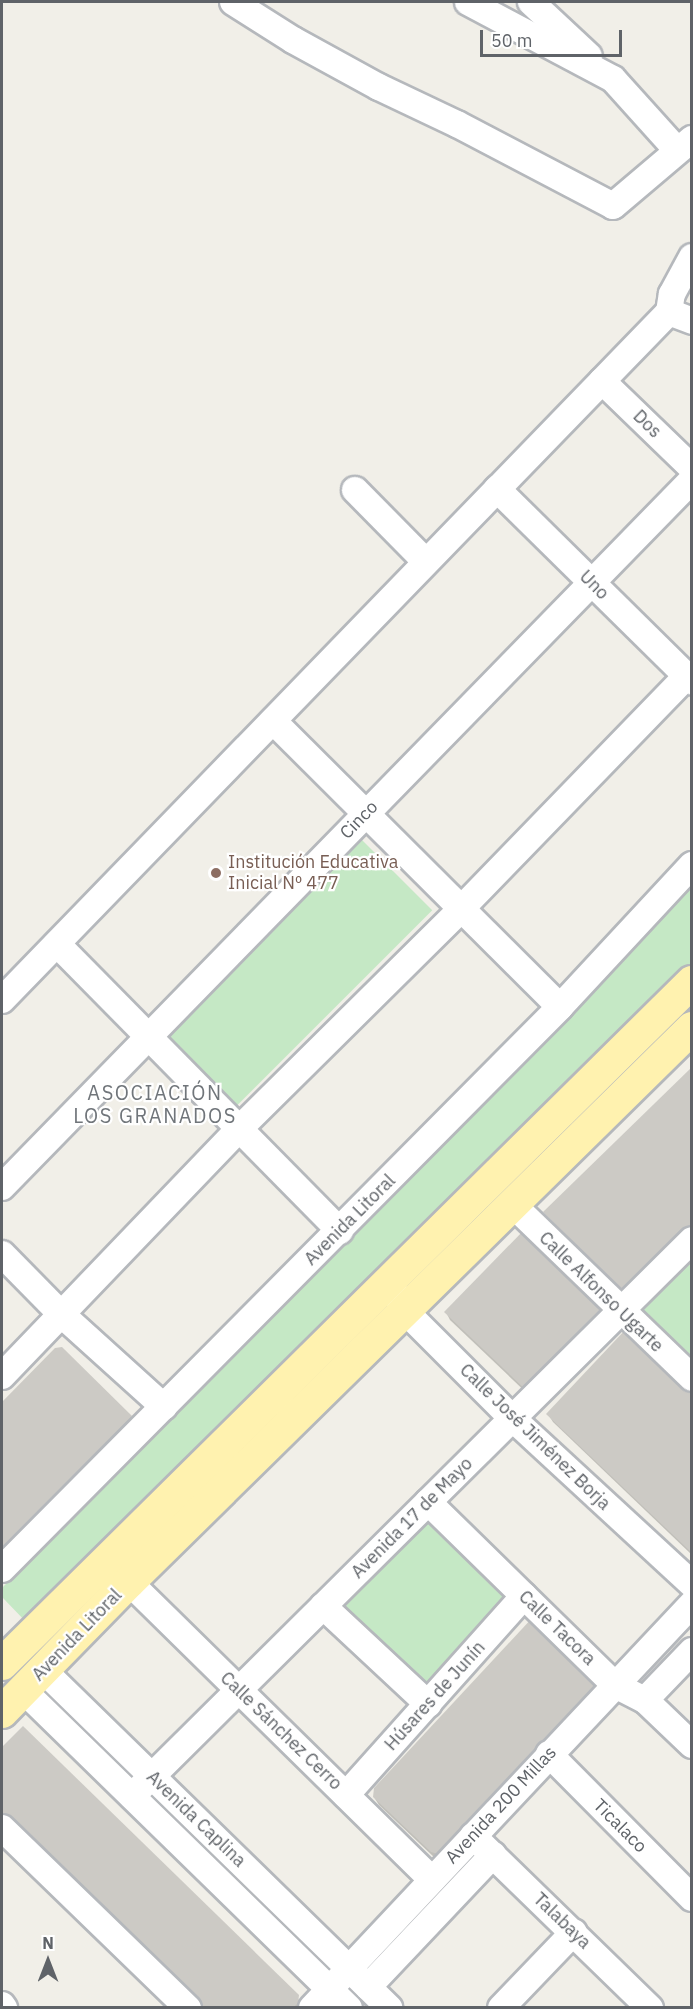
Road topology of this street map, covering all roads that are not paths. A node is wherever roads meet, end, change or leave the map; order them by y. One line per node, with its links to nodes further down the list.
1 (233, 2): 5 (street)
2 (468, 2): 4 (street)
3 (531, 2): 4 (street)
4 (613, 79): 5 (street)
5 (684, 145)
6 (692, 257): 7 (street)
7 (680, 317): 8 (street)
8 (602, 381): 9 (street, Dos); 11 (street)
9 (692, 468)
10 (692, 480): 14 (street, Cinco)
11 (497, 489): 13 (street); 14 (street, Uno)
12 (355, 490): 13 (street)
13 (425, 561): 16 (street)
14 (592, 582): 15 (street, Uno); 17 (street, Cinco)
15 (689, 679): 19 (street)
16 (273, 721): 17 (street); 20 (street)
17 (366, 813): 19 (street); 25 (street, Cinco)
18 (692, 865): 23 (street, Avenida Litoral)
19 (460, 910): 23 (street); 26 (street)
20 (57, 944): 22 (street); 25 (street)
21 (692, 982): 32 (main road, Avenida Litoral)
22 (2, 1000)
23 (560, 1007): 29 (street, Avenida Litoral)
24 (692, 1028): 28 (main road, Avenida Litoral)
25 (148, 1037): 26 (street); 27 (street, Cinco)
26 (238, 1130): 29 (street); 35 (street)
27 (2, 1187)
28 (512, 1204): 33 (main road, Avenida Litoral); 34 (street, Calle Alfonso Ugarte)
29 (340, 1231): 38 (street, Avenida Litoral)
30 (692, 1240): 34 (street, Avenida 17 de Mayo)
31 (2, 1254): 35 (street)
32 (390, 1281): 33 (street, Calle José Jiménez Borja); 48 (main road, Avenida Litoral)
33 (404, 1310): 39 (street, Calle José Jiménez Borja); 42 (main road, Avenida Litoral)
34 (620, 1311): 37 (street, Calle Alfonso Ugarte); 39 (street, Avenida 17 de Mayo)
35 (60, 1313): 36 (street); 38 (street)
36 (2, 1376)
37 (692, 1378)
38 (164, 1407): 41 (street, Avenida Litoral)
39 (512, 1418): 40 (street, Avenida 17 de Mayo); 43 (street, Calle José Jiménez Borja)
40 (428, 1502): 44 (street, Calle Tacora); 46 (street, Avenida 17 de Mayo)
41 (2, 1569)
42 (129, 1582): 49 (main road, Avenida Litoral); 51 (street, Calle Sánchez Cerro)
43 (692, 1584)
44 (524, 1596): 50 (street, Calle Tacora); 53 (street, Húsares de Junín)
45 (692, 1604): 50 (street, Avenida 200 Millas)
46 (323, 1606): 51 (street, Avenida 17 de Mayo); 53 (street)
47 (692, 1651): 52 (street)
48 (6, 1652): 49 (main road, Avenida Caplina)
49 (34, 1680): 54 (main road, Avenida Litoral); 57 (street, Avenida Caplina); 59 (street, Avenida Caplina)
50 (615, 1685): 52 (street, Calle Tacora); 56 (street, Avenida 200 Millas)
51 (239, 1690): 57 (street, Avenida 17 de Mayo); 58 (street, Calle Sánchez Cerro)
52 (645, 1700): 55 (street, Calle Tacora)
53 (428, 1704): 58 (street, Húsares de Junín)
54 (2, 1712)
55 (692, 1745)
56 (549, 1754): 61 (street, Avenida 200 Millas); 64 (street, Ticalaco)
57 (152, 1776): 59 (street, Avenida 17 de Mayo); 66 (street, Avenida Caplina)
58 (346, 1795): 63 (street, Calle Sánchez Cerro)
59 (132, 1796): 68 (street, Avenida Caplina)
60 (2, 1828): 69 (street)
61 (473, 1836): 62 (street, Talabaya); 63 (street, Avenida 200 Millas)
62 (493, 1855): 65 (street, Talabaya); 67 (street)
63 (432, 1880): 66 (street, Avenida 200 Millas)
64 (692, 1898)
65 (574, 1932): 73 (street); 74 (street, Talabaya)
66 (350, 1969): 67 (street, Avenida Caplina); 68 (street, Avenida 200 Millas)
67 (368, 1987): 72 (street, Avenida Caplina)
68 (330, 1989): 70 (street, Avenida 200 Millas); 71 (street, Avenida Caplina)
69 (188, 2007)
70 (312, 2007)
71 (349, 2007)
72 (389, 2007)
73 (501, 2007)
74 (650, 2007)

